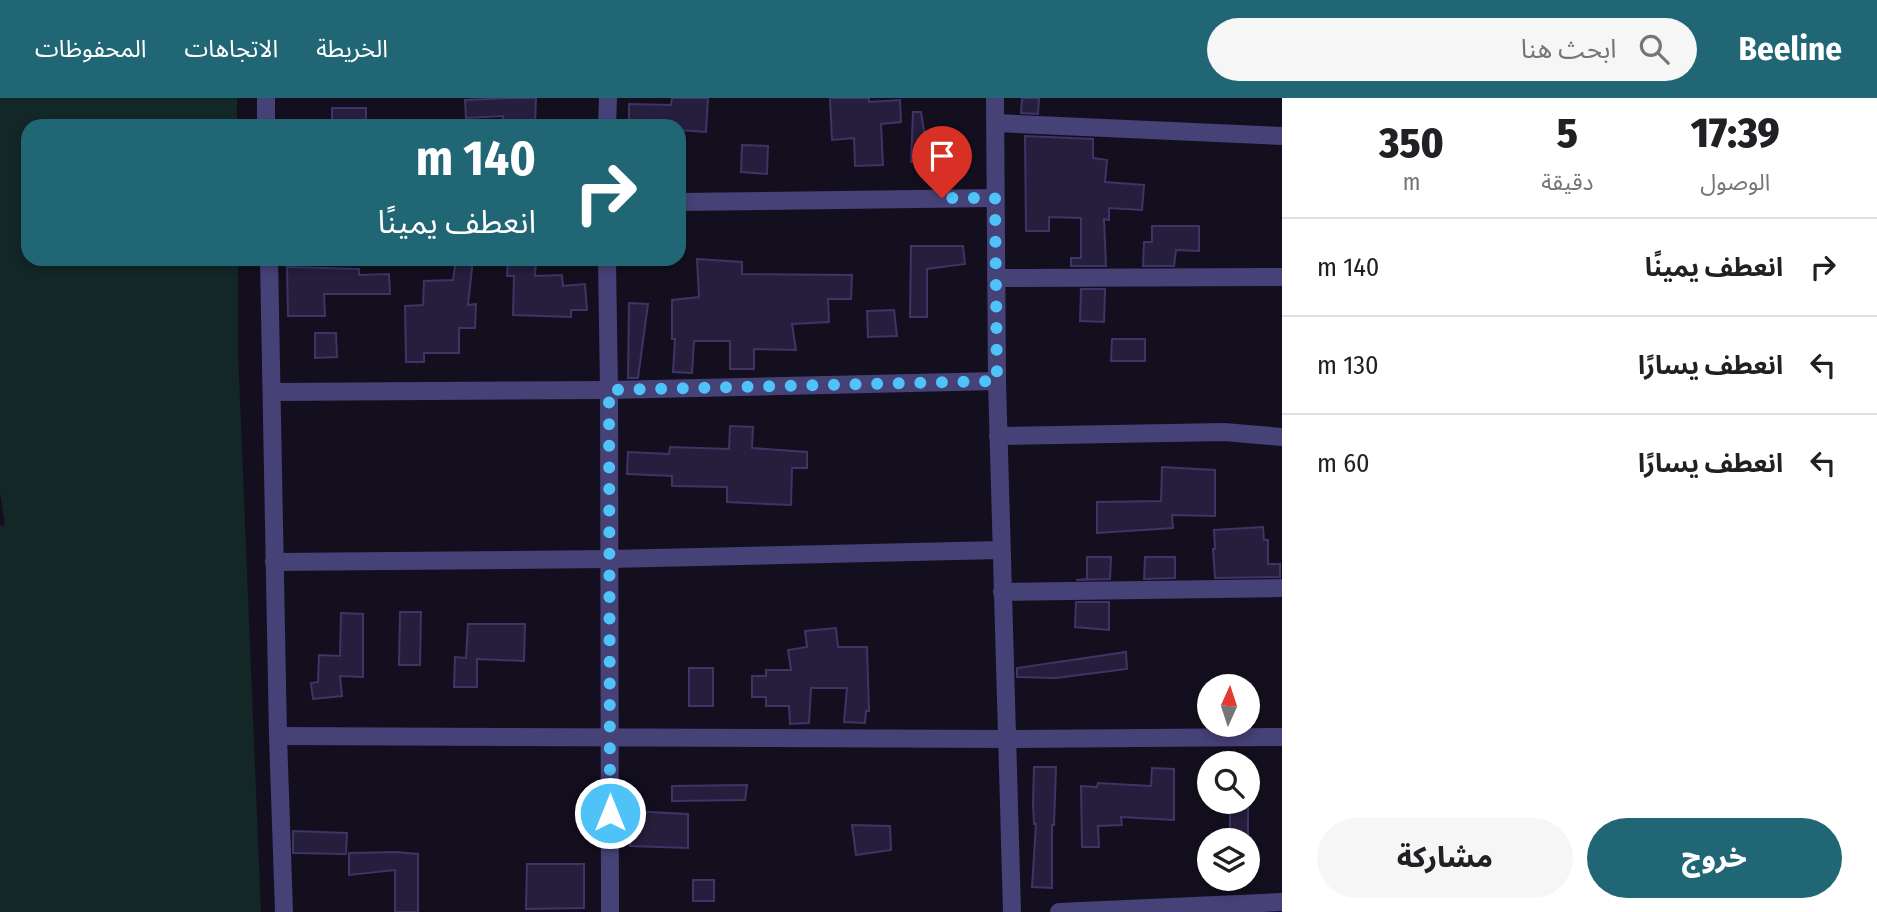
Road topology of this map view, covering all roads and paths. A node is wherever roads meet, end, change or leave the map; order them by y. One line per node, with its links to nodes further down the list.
1 (265, 98): 4 (street)
2 (608, 98): 5 (street)
3 (995, 98): 6 (street)
4 (266, 119)
5 (607, 119)
6 (996, 123): 7 (street); 8 (street)
7 (1282, 136)
8 (995, 198): 9 (street); 13 (street)
9 (686, 202)
10 (269, 266): 16 (street)
11 (607, 266): 15 (street)
12 (1282, 277): 13 (street)
13 (996, 278): 14 (street)
14 (997, 381): 15 (street); 17 (street)
15 (609, 390): 16 (street); 20 (street)
16 (272, 392): 21 (street)
17 (998, 436): 18 (street); 19 (street)
18 (1282, 437)
19 (1000, 550): 20 (street); 23 (street)
20 (610, 559): 21 (street); 26 (street)
21 (274, 562): 24 (street)
22 (1282, 588): 23 (street)
23 (1003, 592): 27 (street)
24 (278, 736): 26 (street); 29 (street)
25 (1282, 737): 27 (street)
26 (609, 738): 27 (street); 30 (street)
27 (1007, 738): 31 (street)
28 (1275, 906): 32 (street)
29 (285, 912)
30 (610, 912)
31 (1012, 912)
32 (1059, 912)

